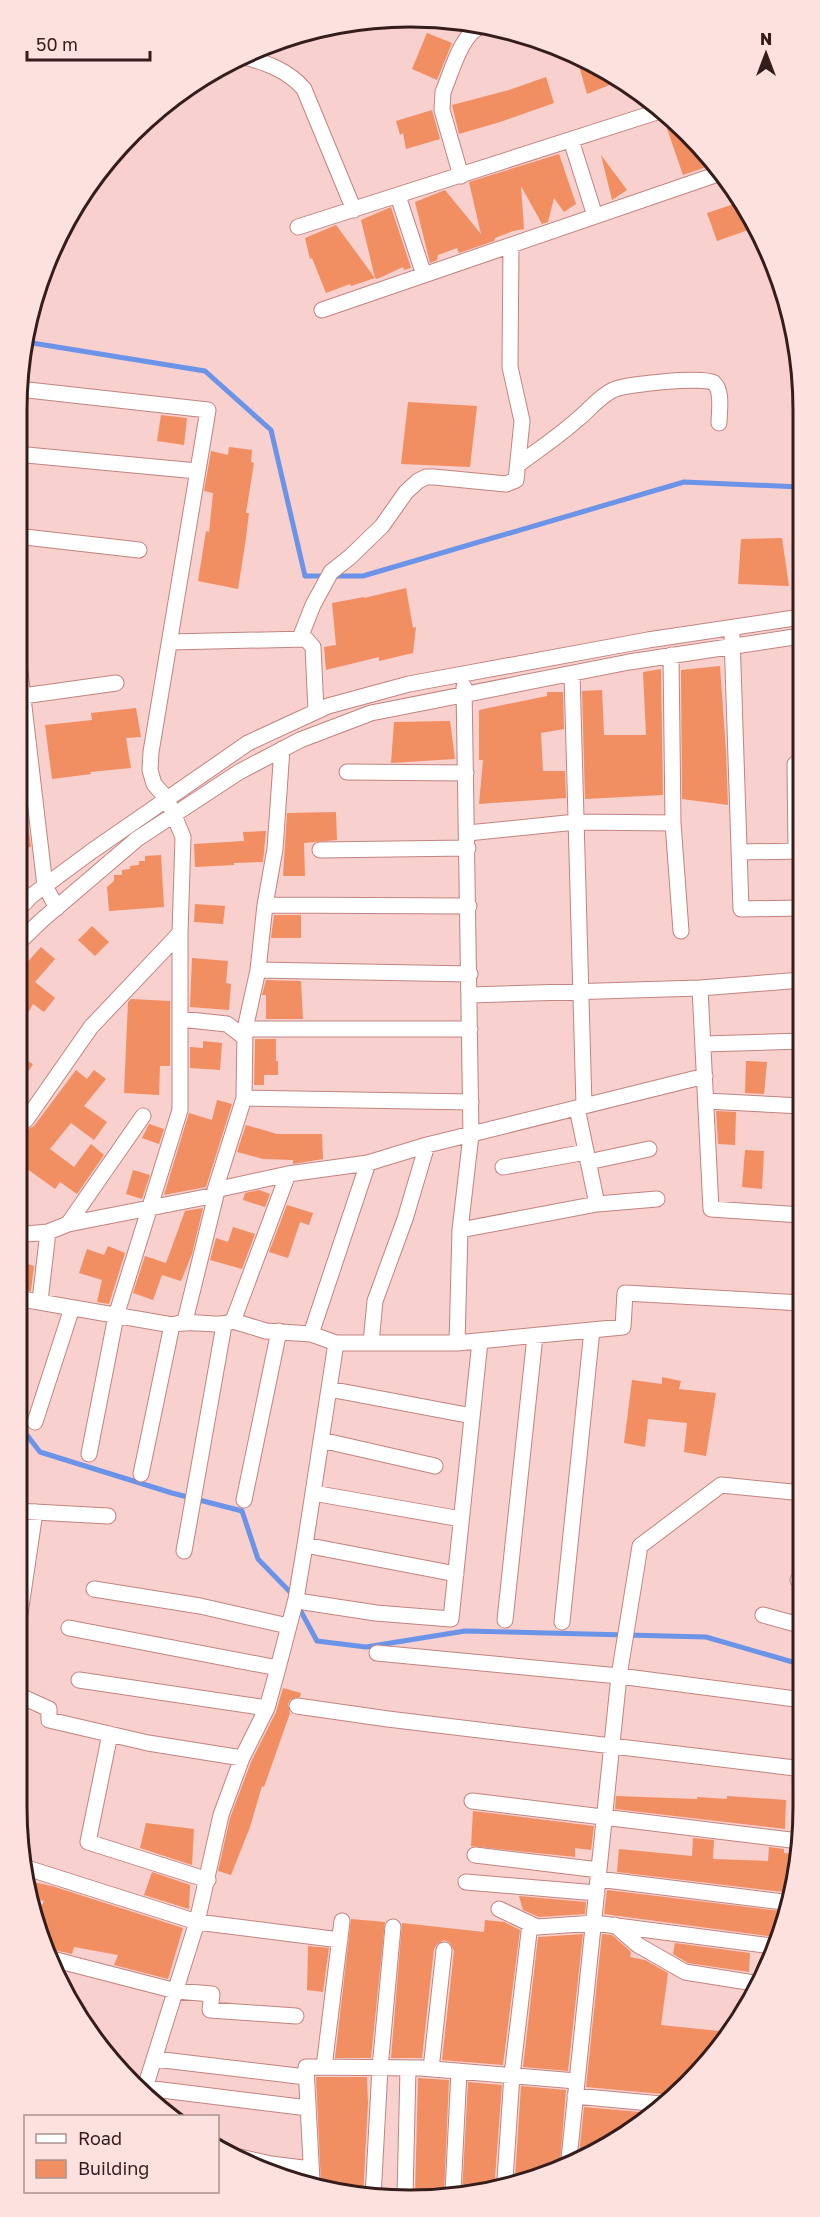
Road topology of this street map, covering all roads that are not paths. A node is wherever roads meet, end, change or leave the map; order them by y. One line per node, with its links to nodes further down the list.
1 (472, 32): 5 (street)
2 (255, 60): 8 (street)
3 (652, 113): 4 (street)
4 (571, 140): 5 (street); 9 (street)
5 (461, 176): 7 (street)
6 (713, 176): 9 (street)
7 (398, 196): 8 (street); 12 (street)
8 (354, 210): 10 (street)
9 (595, 216): 11 (street)
10 (298, 227)
11 (511, 245): 12 (street); 17 (street)
12 (424, 275): 13 (street)
13 (322, 310)
14 (28, 390): 18 (street)
15 (719, 423): 17 (street)
16 (27, 455): 18 (street)
17 (519, 464): 24 (street)
18 (197, 471): 25 (street)
19 (27, 537): 20 (street)
20 (139, 550)
21 (793, 618): 22 (street)
22 (732, 627): 26 (street); 28 (street)
23 (793, 637): 26 (street)
24 (300, 638): 25 (street); 33 (street)
25 (170, 642): 38 (street)
26 (733, 646): 27 (street); 45 (street)
27 (671, 655): 29 (street); 41 (street)
28 (464, 674): 32 (street); 33 (street)
29 (572, 674): 32 (street); 40 (street)
30 (116, 683): 31 (street)
31 (27, 695)
32 (464, 695): 35 (street); 37 (street)
33 (316, 711): 38 (street)
34 (27, 731): 46 (street)
35 (282, 750): 39 (street); 48 (street)
36 (346, 772): 37 (street)
37 (466, 773): 42 (street)
38 (167, 799): 39 (street); 46 (street)
39 (175, 814): 50 (street); 53 (street)
40 (576, 822): 41 (street); 42 (street); 59 (street)
41 (673, 824): 52 (street)
42 (468, 841): 43 (street); 49 (street)
43 (320, 850)
44 (793, 851): 45 (street)
45 (739, 852): 51 (street)
46 (45, 886): 47 (street); 50 (street)
47 (27, 900)
48 (265, 905): 49 (street); 55 (street)
49 (469, 906): 56 (street)
50 (57, 908): 54 (street)
51 (793, 908)
52 (681, 931)
53 (180, 933): 61 (street); 73 (street)
54 (27, 935)
55 (258, 970): 56 (street); 62 (street)
56 (470, 974): 60 (street)
57 (793, 981): 58 (street)
58 (700, 988): 59 (street); 65 (street)
59 (581, 992): 60 (street); 71 (street)
60 (470, 995): 63 (street)
61 (180, 1019): 62 (street); 84 (street)
62 (245, 1029): 63 (street); 67 (street)
63 (470, 1029): 69 (street)
64 (793, 1041): 65 (street)
65 (703, 1044): 66 (street)
66 (705, 1076): 68 (street); 71 (street)
67 (244, 1098): 69 (street); 81 (street)
68 (706, 1101): 70 (street); 85 (street)
69 (471, 1102): 74 (street)
70 (793, 1106)
71 (581, 1107): 74 (street); 77 (street)
72 (143, 1116): 86 (street)
73 (27, 1119)
74 (471, 1135): 75 (street); 87 (street)
75 (427, 1146): 78 (street); 102 (street)
76 (649, 1149): 77 (street)
77 (587, 1157): 79 (street); 83 (street)
78 (368, 1163): 80 (street); 99 (street)
79 (502, 1167)
80 (288, 1174): 81 (street); 96 (street)
81 (216, 1193): 84 (street); 95 (street)
82 (657, 1199): 83 (street)
83 (597, 1204): 87 (street)
84 (150, 1209): 86 (street); 94 (street)
85 (793, 1214)
86 (68, 1224): 88 (street)
87 (460, 1230): 103 (street)
88 (48, 1232): 89 (street); 91 (street)
89 (27, 1234)
90 (27, 1299): 91 (street)
91 (40, 1301): 93 (street)
92 (793, 1303): 97 (street)
93 (72, 1308): 94 (street); 107 (street)
94 (116, 1316): 95 (street); 109 (street)
95 (179, 1323): 96 (street); 111 (street)
96 (229, 1323): 98 (street); 120 (street)
97 (592, 1330): 100 (street); 127 (street)
98 (279, 1331): 99 (street); 114 (street)
99 (311, 1334): 104 (street)
100 (535, 1336): 101 (street); 126 (street)
101 (480, 1341): 103 (street); 106 (street)
102 (371, 1343): 103 (street); 104 (street)
103 (457, 1343)
104 (336, 1344): 105 (street)
105 (329, 1389): 106 (street); 108 (street)
106 (472, 1416): 118 (street)
107 (35, 1422)
108 (321, 1440): 110 (street); 113 (street)
109 (90, 1454)
110 (435, 1466)
111 (141, 1474)
112 (793, 1492): 133 (street)
113 (313, 1493): 118 (street); 119 (street)
114 (244, 1500)
115 (27, 1512): 116 (street)
116 (36, 1512): 117 (street); 121 (street)
117 (108, 1516)
118 (461, 1519): 122 (street)
119 (305, 1545): 122 (street); 124 (street)
120 (184, 1551)
121 (27, 1570)
122 (456, 1574): 124 (street)
123 (94, 1589): 129 (street)
124 (294, 1603): 129 (street)
125 (763, 1615): 128 (street)
126 (505, 1620)
127 (562, 1622)
128 (793, 1623)
129 (288, 1626): 132 (street)
130 (69, 1628): 132 (street)
131 (377, 1653): 133 (street)
132 (278, 1668): 138 (street)
133 (619, 1676): 136 (street); 140 (street)
134 (79, 1680): 138 (street)
135 (27, 1699): 139 (street)
136 (793, 1699)
137 (297, 1706): 140 (street)
138 (267, 1708): 141 (street)
139 (110, 1734): 141 (street); 148 (street)
140 (612, 1745): 142 (street); 144 (street)
141 (242, 1758): 148 (street)
142 (793, 1768)
143 (472, 1801): 144 (street)
144 (605, 1816): 145 (street); 149 (street)
145 (791, 1840)
146 (475, 1855): 149 (street)
147 (32, 1870): 154 (street)
148 (208, 1880): 154 (street)
149 (598, 1881): 150 (street); 151 (street); 155 (street)
150 (466, 1882)
151 (781, 1902)
152 (499, 1909): 156 (street)
153 (342, 1921): 159 (street)
154 (197, 1923): 159 (street); 164 (street)
155 (594, 1923): 156 (street); 157 (street); 175 (street)
156 (530, 1924): 172 (street)
157 (615, 1926): 160 (street); 163 (street)
158 (393, 1927): 168 (street)
159 (340, 1940): 167 (street)
160 (767, 1945)
161 (444, 1950): 170 (street)
162 (59, 1961): 164 (street)
163 (751, 1982)
164 (176, 1991): 165 (street); 166 (street)
165 (296, 2016)
166 (155, 2059): 173 (street); 174 (street)
167 (324, 2067): 168 (street); 173 (street)
168 (380, 2068): 169 (street); 183 (street)
169 (408, 2068): 170 (street); 185 (street)
170 (431, 2069): 171 (street)
171 (459, 2071): 172 (street); 184 (street)
172 (512, 2075): 175 (street); 182 (street)
173 (306, 2077): 178 (street)
174 (147, 2085)
175 (576, 2088): 177 (street); 179 (street)
176 (153, 2091): 178 (street)
177 (654, 2103)
178 (308, 2108): 181 (street)
179 (569, 2155)
180 (271, 2164): 181 (street)
181 (311, 2175)
182 (505, 2178)
183 (373, 2188)
184 (453, 2188)
185 (405, 2190)

